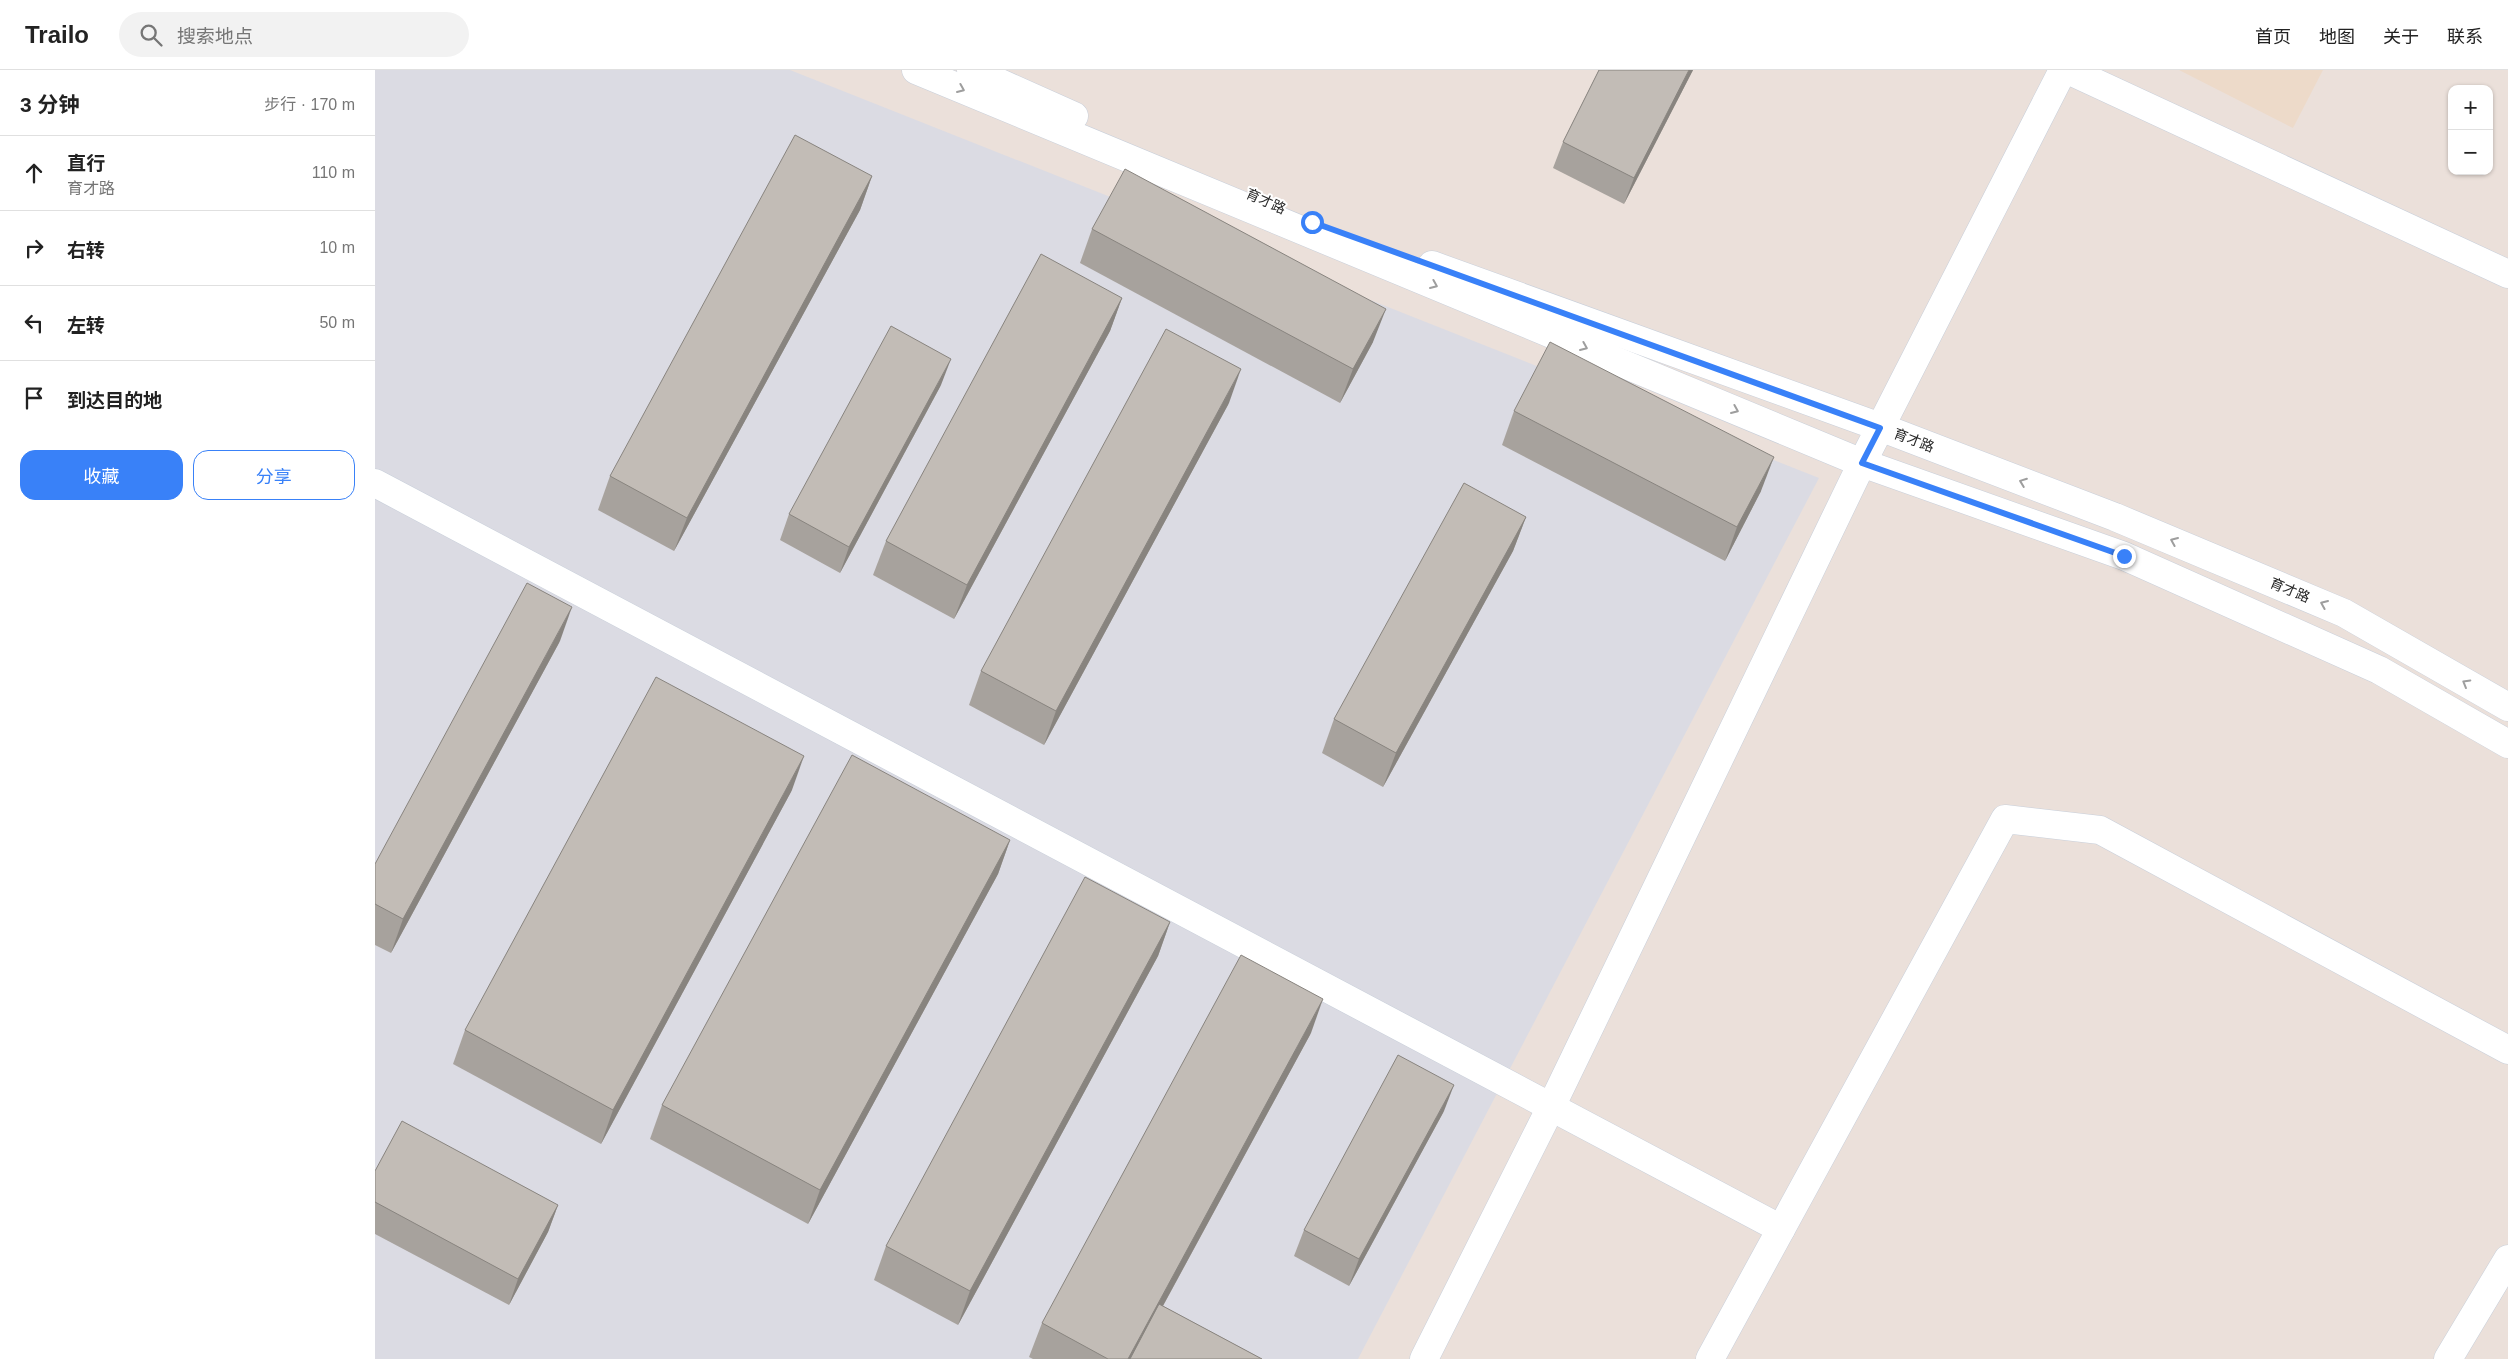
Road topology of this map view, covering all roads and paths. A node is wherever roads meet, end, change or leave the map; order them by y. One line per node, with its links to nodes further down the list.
1 (916, 70): 7 (street, one-way to 7)
2 (971, 70): 6 (street, 育才路)
3 (2063, 70): 6 (street)
4 (2068, 70): 5 (street)
5 (2508, 274)
6 (1880, 428): 7 (street); 9 (street, 育才路, one-way to 6)
7 (1862, 463): 10 (street); 12 (street)
8 (375, 482): 12 (street)
9 (2508, 708)
10 (2508, 744)
11 (2508, 1050): 13 (street)
12 (1551, 1107): 13 (street); 15 (street)
13 (1781, 1229): 16 (street)
14 (2508, 1259): 17 (street)
15 (1424, 1359)
16 (1710, 1359)
17 (2448, 1359)

